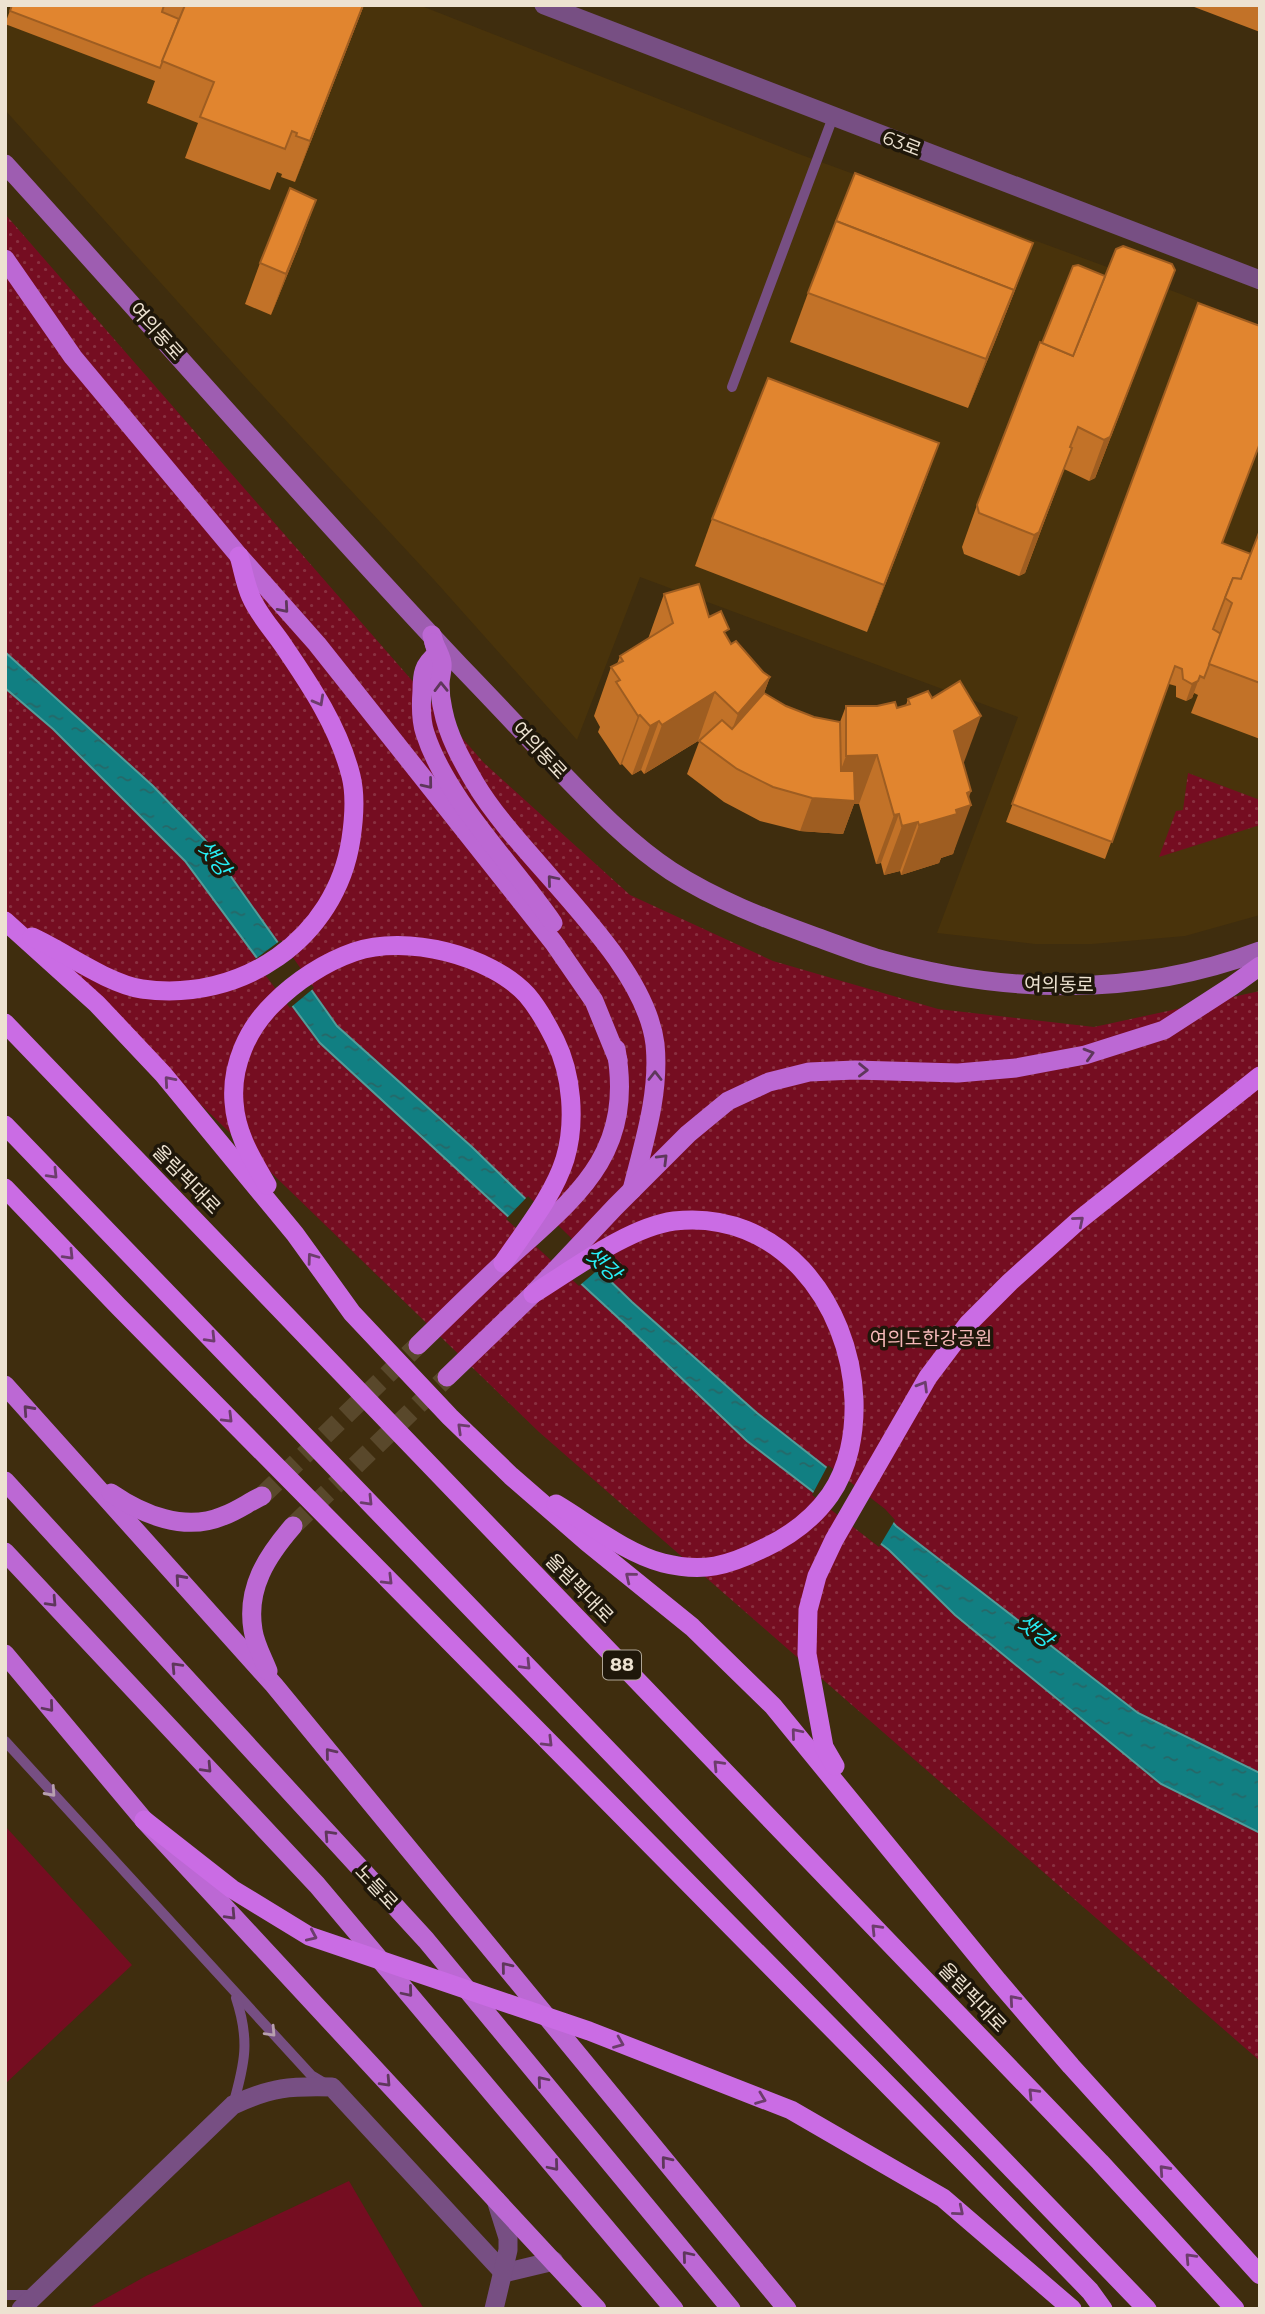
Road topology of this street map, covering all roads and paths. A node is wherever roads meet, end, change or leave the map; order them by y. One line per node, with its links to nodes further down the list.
1 (544, 5): 2 (street, 63로)
2 (833, 117): 5 (street, 63로); 6 (lane)
3 (5, 164): 8 (main road, 여의동로)
4 (5, 259): 7 (main road)
5 (1260, 280)
6 (732, 387)
7 (239, 556): 9 (highway, one-way to 9); 13 (main road, one-way to 13)
8 (432, 635): 10 (main road, 여의동로); 13 (main road); 17 (main road, one-way to 8)
9 (10, 925): 18 (highway, one-way to 9)
10 (1260, 951)
11 (1260, 966): 17 (main road, one-way to 11)
12 (5, 1023): 52 (highway, 올림픽대로 / 88, one-way to 12)
13 (618, 1060): 19 (main road)
14 (1260, 1076): 34 (highway, one-way to 14)
15 (5, 1125): 51 (highway, one-way to 51)
16 (5, 1188): 50 (highway, one-way to 50)
17 (632, 1190): 20 (main road)
18 (295, 1234): 19 (highway); 24 (highway, one-way to 18)
19 (503, 1263): 21 (main road)
20 (533, 1294): 22 (main road); 24 (highway)
21 (418, 1345)
22 (447, 1377)
23 (5, 1385): 25 (main road, one-way to 23)
24 (511, 1476): 34 (highway, one-way to 24)
25 (91, 1480): 27 (main road); 31 (main road, one-way to 25)
26 (5, 1481): 47 (main road, 노들로, one-way to 26)
27 (262, 1496)
28 (293, 1526): 31 (main road)
29 (5, 1552): 46 (main road, one-way to 46)
30 (5, 1654): 33 (main road, one-way to 33)
31 (274, 1685): 48 (main road, one-way to 31)
32 (5, 1741): 35 (lane, one-way to 35)
33 (144, 1820): 38 (main road, one-way to 38); 49 (highway, one-way to 49)
34 (870, 1824): 41 (highway, one-way to 34)
35 (234, 1992): 36 (lane, one-way to 36); 37 (lane)
36 (332, 2087): 37 (street); 40 (street)
37 (233, 2105): 43 (street)
38 (495, 2200): 39 (main road); 40 (street)
39 (554, 2261): 40 (street); 45 (main road)
40 (504, 2273): 44 (street)
41 (1260, 2275)
42 (5, 2295): 43 (lane)
43 (28, 2302)
44 (494, 2309)
45 (597, 2309)
46 (674, 2309)
47 (731, 2309)
48 (787, 2309)
49 (1072, 2309)
50 (1103, 2309)
51 (1147, 2309)
52 (1236, 2309)

